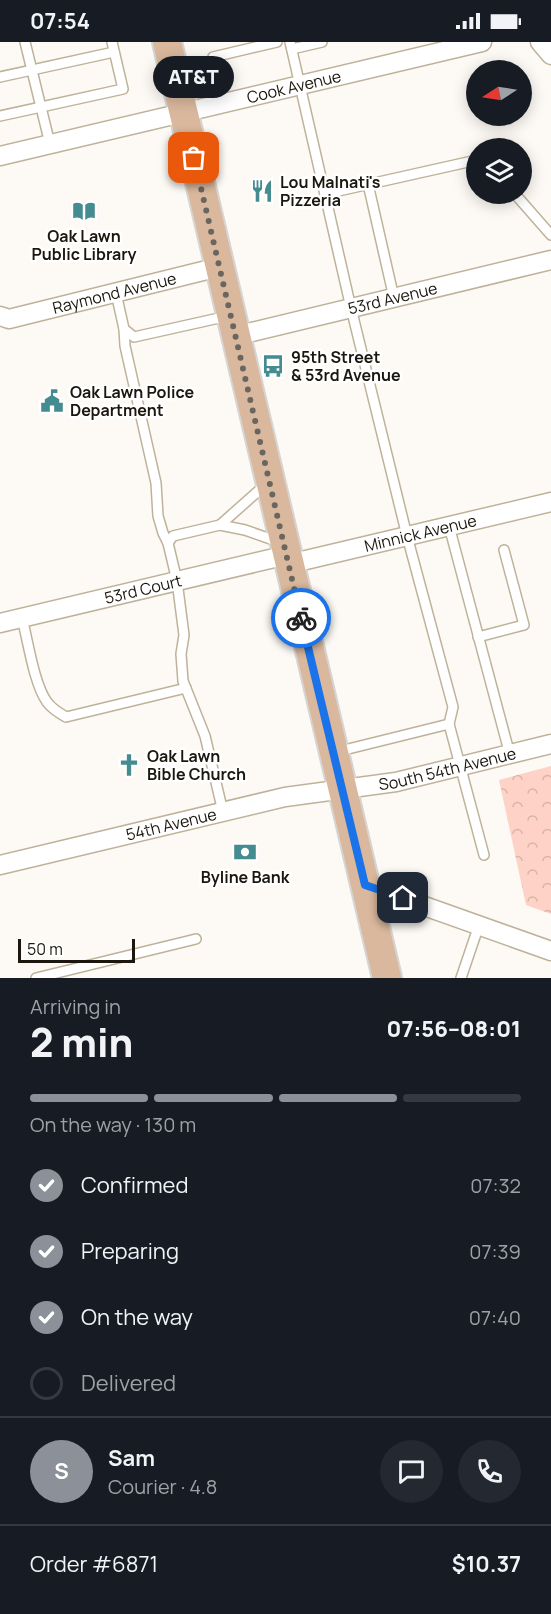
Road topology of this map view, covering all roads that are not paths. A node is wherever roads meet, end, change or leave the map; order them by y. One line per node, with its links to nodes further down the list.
1 (25, 42): 11 (lane)
2 (167, 42): 15 (main road)
3 (277, 42): 10 (lane)
4 (322, 42): 7 (lane)
5 (482, 42): 13 (street, Cook Avenue)
6 (540, 42): 9 (street)
7 (291, 46): 13 (lane)
8 (113, 47): 11 (lane); 14 (lane)
9 (551, 55)
10 (213, 57)
11 (33, 70): 12 (lane); 14 (lane)
12 (0, 77)
13 (300, 86): 15 (street, Cook Avenue); 21 (lane)
14 (42, 107): 16 (lane); 17 (lane)
15 (183, 114): 17 (street, Cook Avenue); 25 (main road)
16 (0, 116)
17 (50, 144): 18 (street, Cook Avenue)
18 (0, 156)
19 (466, 162): 20 (lane)
20 (368, 184): 21 (lane); 27 (lane)
21 (325, 194): 28 (lane)
22 (524, 204): 23 (lane)
23 (551, 235)
24 (551, 260): 27 (street, 53rd Avenue)
25 (219, 267): 26 (street, Raymond Avenue); 30 (main road)
26 (116, 293): 29 (street, Raymond Avenue); 31 (lane)
27 (394, 298): 28 (street, 53rd Avenue)
28 (351, 308): 30 (street, 53rd Avenue); 36 (lane)
29 (3, 322)
30 (233, 325): 31 (lane); 32 (main road)
31 (124, 329): 37 (lane)
32 (269, 481): 34 (lane); 39 (main road)
33 (551, 502): 35 (street, Minnick Avenue)
34 (220, 525): 37 (lane); 39 (lane)
35 (450, 526): 36 (street, Minnick Avenue); 43 (lane)
36 (407, 536): 39 (street, Minnick Avenue); 45 (lane)
37 (168, 543): 40 (lane)
38 (504, 550): 43 (lane)
39 (286, 554): 40 (street, 53rd Court); 47 (main road)
40 (177, 581): 41 (street, 53rd Court); 44 (lane)
41 (22, 618): 42 (street, 53rd Court); 44 (lane)
42 (0, 623)
43 (478, 637): 48 (lane)
44 (186, 688): 51 (lane)
45 (449, 724): 47 (lane); 49 (lane)
46 (551, 744): 48 (street, South 54th Avenue)
47 (333, 753): 50 (main road)
48 (510, 754): 49 (street, South 54th Avenue)
49 (461, 766): 50 (street, South 54th Avenue); 52 (lane)
50 (342, 788): 51 (street, 54th Avenue); 54 (main road)
51 (223, 812): 53 (street, 54th Avenue)
52 (484, 855)
53 (0, 865)
54 (365, 885): 55 (street); 59 (main road)
55 (479, 925): 57 (street); 60 (lane)
56 (196, 939): 58 (lane)
57 (551, 951)
58 (36, 978)
59 (387, 978)
60 (461, 978)

